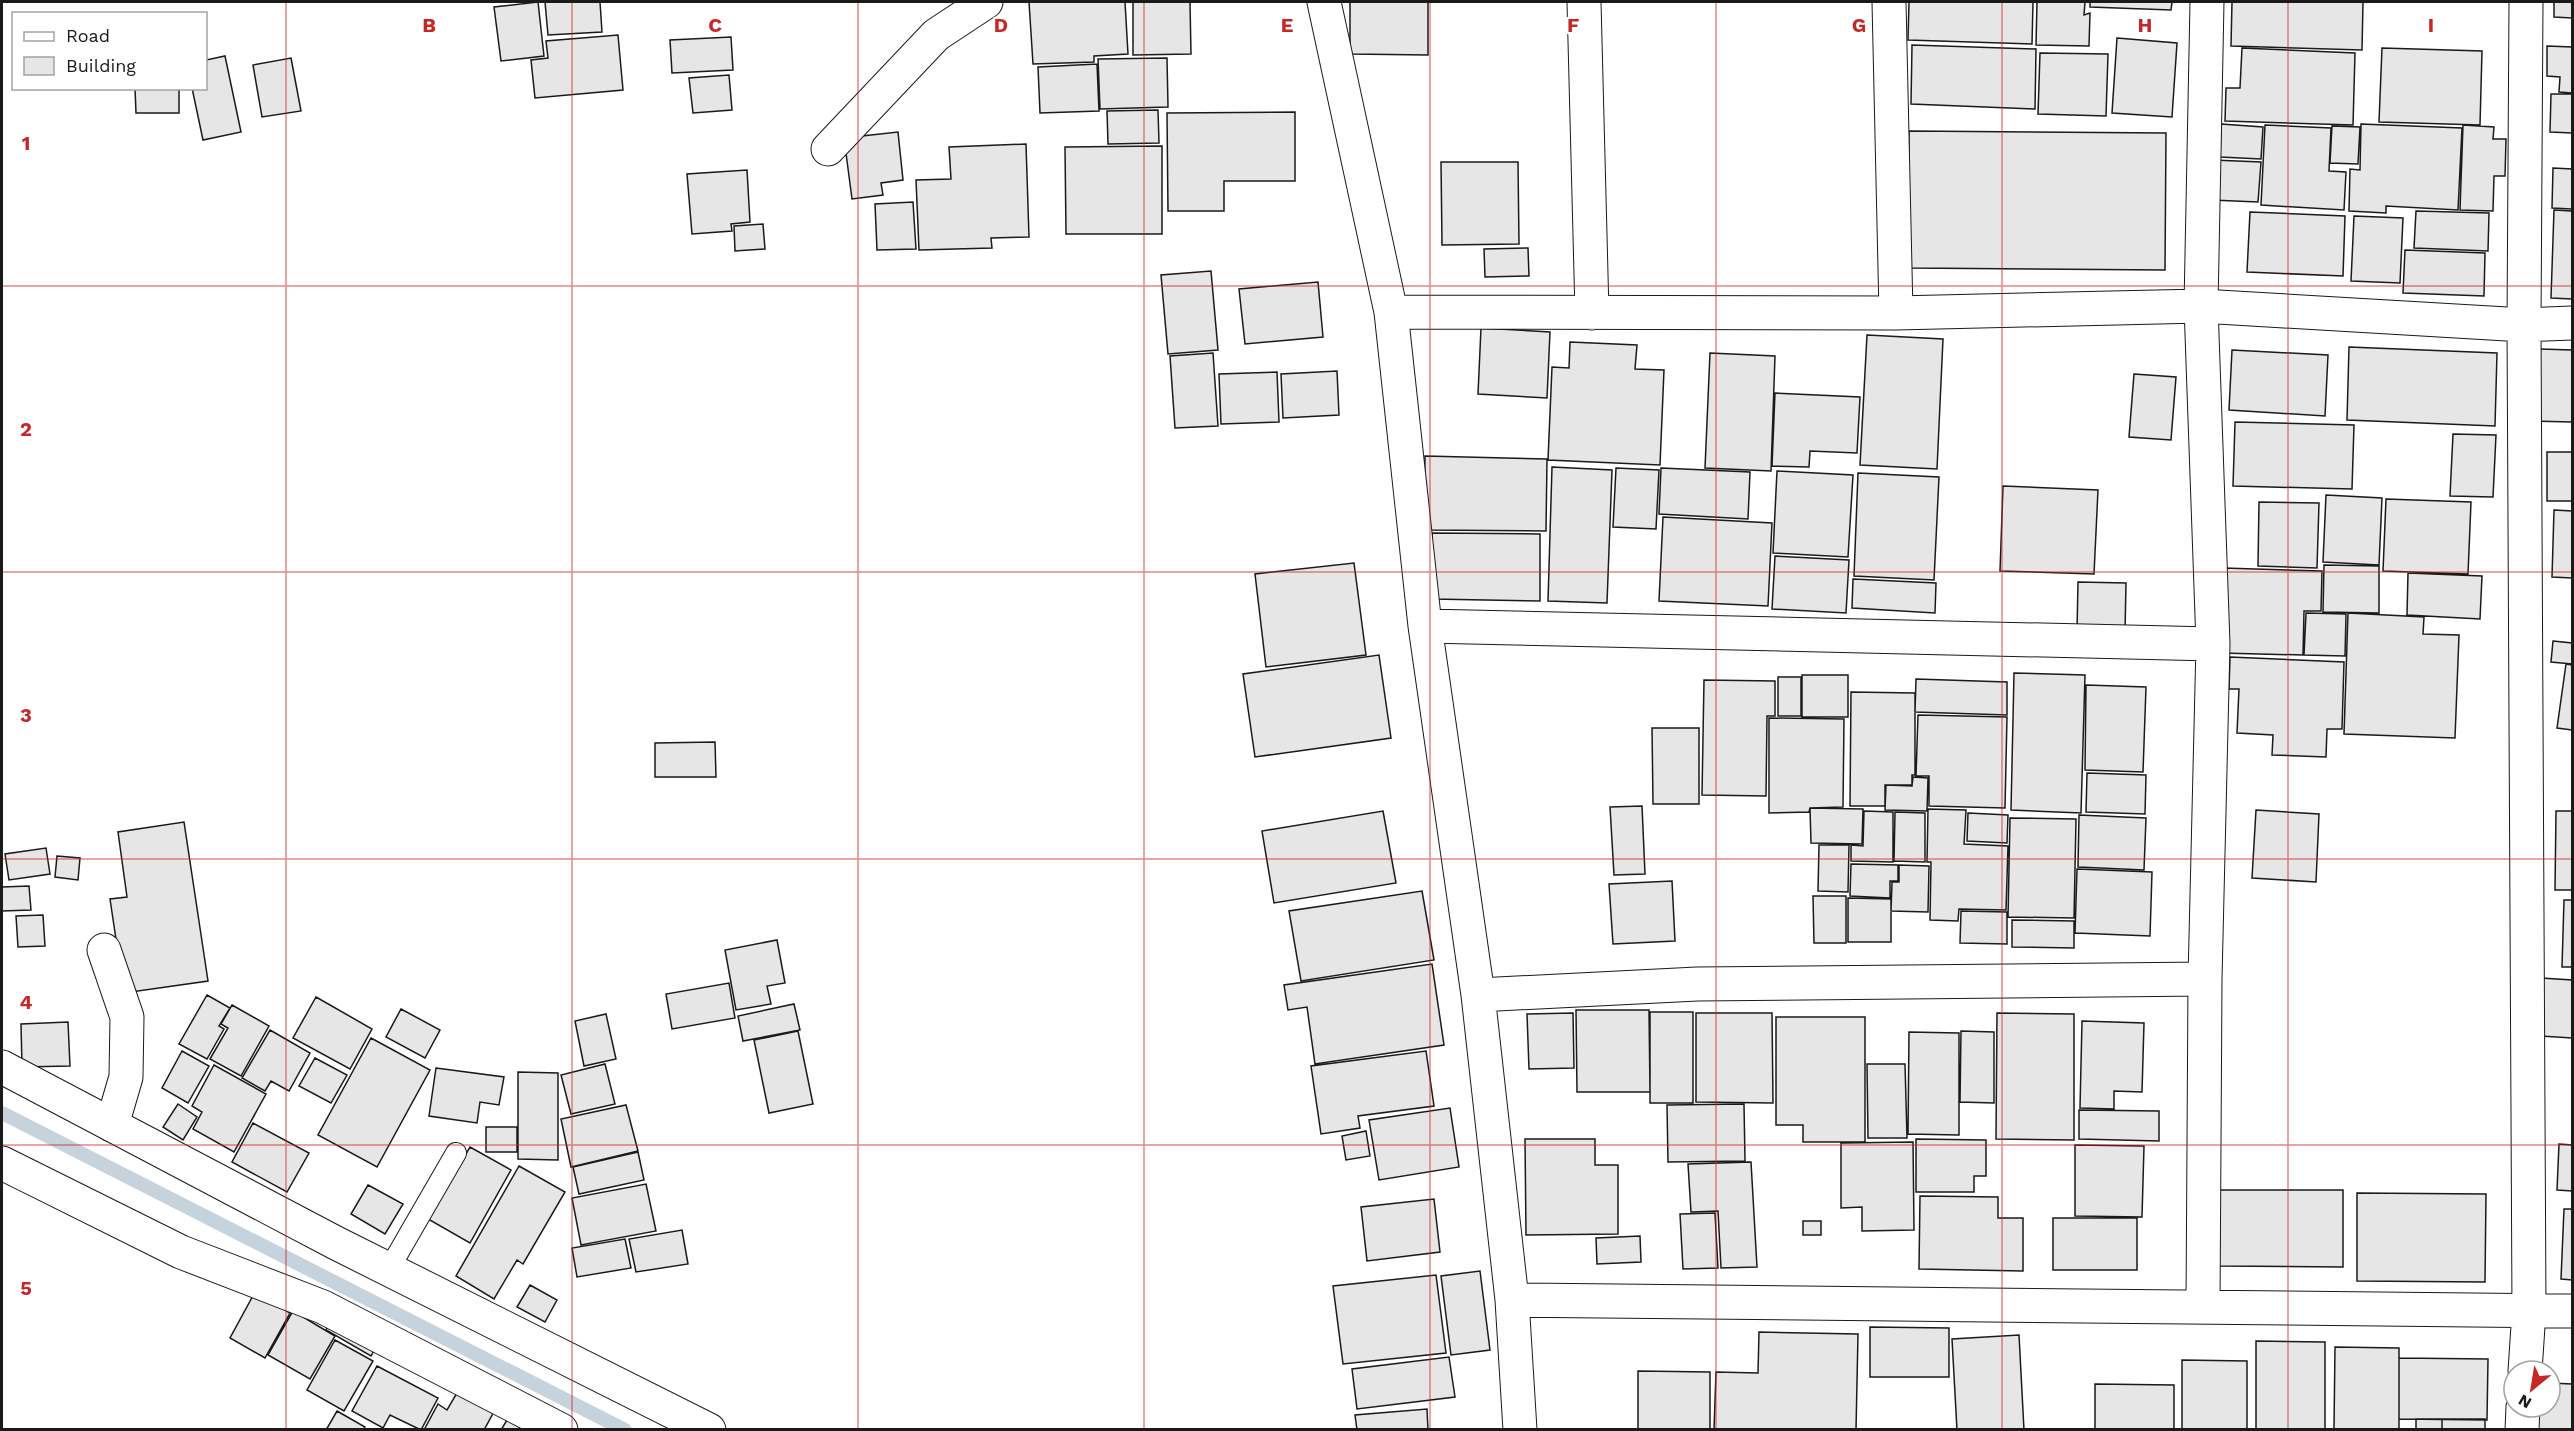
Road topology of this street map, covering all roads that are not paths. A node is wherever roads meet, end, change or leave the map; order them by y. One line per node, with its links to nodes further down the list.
1 (986, 2): 7 (street)
2 (1324, 2): 9 (street)
3 (1584, 2): 10 (street)
4 (1889, 2): 11 (street)
5 (2207, 2): 8 (street)
6 (2526, 2): 13 (street)
7 (828, 149)
8 (2201, 306): 11 (street); 13 (street); 15 (street)
9 (1391, 312): 10 (street); 14 (street)
10 (1592, 313): 11 (street)
11 (1896, 314)
12 (2572, 323): 13 (street)
13 (2524, 325): 26 (street)
14 (1425, 626): 15 (street); 18 (street)
15 (2213, 644): 17 (street)
16 (104, 950): 20 (street)
17 (2205, 979): 18 (street); 25 (street)
18 (1478, 995): 24 (street)
19 (2, 1067): 20 (street)
20 (112, 1125): 23 (street)
21 (456, 1153): 23 (lane)
22 (2, 1163): 29 (street)
23 (389, 1269): 30 (street)
24 (1512, 1300): 25 (street); 31 (street)
25 (2204, 1307): 26 (street)
26 (2529, 1311): 27 (street); 28 (street)
27 (2572, 1311)
28 (2526, 1359)
29 (561, 1430)
30 (709, 1430)
31 (1520, 1430)

